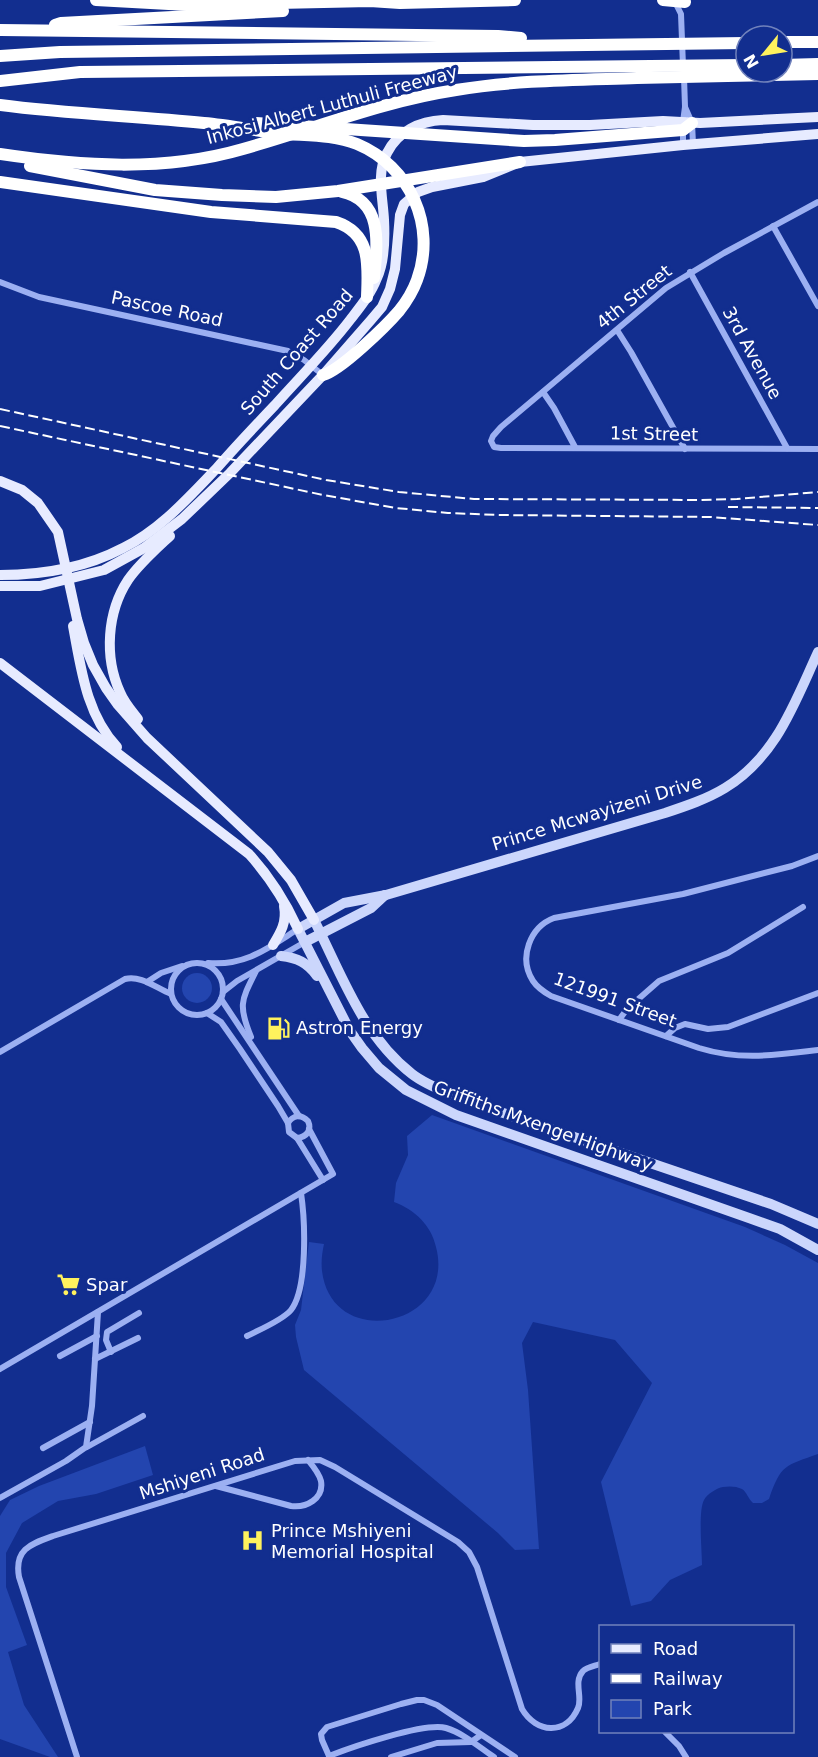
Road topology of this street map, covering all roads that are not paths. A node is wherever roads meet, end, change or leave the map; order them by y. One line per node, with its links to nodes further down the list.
1 (96, 0): 4 (highway)
2 (515, 0): 4 (highway)
3 (663, 0): 5 (highway)
4 (400, 3): 7 (highway)
5 (681, 4): 21 (street)
6 (0, 30): 7 (highway)
7 (36, 31): 11 (highway)
8 (794, 42): 9 (highway)
9 (818, 42)
10 (734, 43): 11 (highway)
11 (562, 44): 12 (highway)
12 (0, 56)
13 (818, 64): 14 (highway)
14 (794, 65)
15 (734, 66): 17 (highway)
16 (818, 74): 24 (highway, Inkosi Albert Luthuli Freeway)
17 (0, 81)
18 (0, 105): 20 (highway, Inkosi Albert Luthuli Freeway)
19 (818, 117): 21 (main road, South Coast Road)
20 (207, 123): 21 (highway); 39 (highway)
21 (686, 125): 23 (street); 23 (street); 27 (main road, South Coast Road)
22 (818, 134): 23 (main road, South Coast Road)
23 (688, 144): 25 (main road, South Coast Road)
24 (0, 155): 29 (highway)
25 (520, 162): 27 (highway); 39 (main road, South Coast Road)
26 (0, 182): 30 (highway)
27 (381, 184): 28 (highway); 35 (main road, South Coast Road)
28 (338, 191): 29 (highway); 35 (highway)
29 (276, 197): 30 (highway)
30 (129, 199): 35 (highway)
31 (818, 202): 32 (street, 4th Street)
32 (773, 226): 33 (street, 4th Street); 36 (street)
33 (690, 273): 37 (street, 4th Street); 43 (street, 3rd Avenue)
34 (0, 282): 38 (street, Pascoe Road)
35 (370, 293): 38 (main road, South Coast Road)
36 (818, 306)
37 (617, 330): 40 (street, 4th Street); 44 (street)
38 (312, 365): 39 (street, Pascoe Road); 50 (main road, South Coast Road)
39 (323, 375): 46 (main road, South Coast Road)
40 (543, 392): 41 (street, 4th Street); 42 (street)
41 (491, 444): 42 (street, 1st Street)
42 (575, 447): 44 (street, 1st Street)
43 (788, 448): 44 (street, 1st Street); 45 (street, 1st Street)
44 (685, 449)
45 (818, 449)
46 (230, 473): 51 (main road, South Coast Road); 56 (main road)
47 (0, 481): 49 (main road)
48 (0, 486): 49 (main road)
49 (60, 549): 52 (main road)
50 (0, 575)
51 (0, 586)
52 (74, 618): 55 (main road); 56 (main road)
53 (818, 652): 58 (street, Prince Mcwayizeni Drive)
54 (0, 663): 55 (main road)
55 (136, 767): 59 (main road)
56 (188, 776): 61 (main road)
57 (818, 856): 76 (street, 121991 Street)
58 (386, 895): 61 (street, Prince Mcwayizeni Drive); 63 (street, Prince Mcwayizeni Drive)
59 (282, 898): 62 (main road); 65 (main road)
60 (804, 907): 76 (street)
61 (314, 920): 62 (street, Prince Mcwayizeni Drive); 63 (street, Griffiths Mxenge Highway)
62 (298, 929): 64 (street, Griffiths Mxenge Highway); 65 (street)
63 (321, 934): 64 (street, Prince Mcwayizeni Drive); 87 (street, Griffiths Mxenge Highway)
64 (305, 942): 66 (street); 74 (street, Griffiths Mxenge Highway)
65 (273, 945): 67 (street)
66 (281, 956): 69 (street); 74 (street)
67 (204, 963): 68 (street); 73 (street)
68 (182, 966): 70 (street); 72 (street)
69 (256, 970): 73 (street); 78 (street)
70 (147, 982): 72 (street); 80 (street)
71 (818, 993): 77 (street)
72 (171, 994): 75 (street)
73 (222, 995): 75 (street); 78 (street)
74 (334, 1001): 88 (street, Griffiths Mxenge Highway)
75 (207, 1013): 82 (street)
76 (619, 1020): 77 (street, 121991 Street)
77 (666, 1036): 79 (street, 121991 Street)
78 (255, 1048): 81 (street)
79 (818, 1050)
80 (0, 1052)
81 (299, 1116): 82 (street); 83 (street)
82 (288, 1123): 84 (street)
83 (309, 1129): 84 (street); 85 (street)
84 (297, 1138): 85 (street)
85 (323, 1180): 86 (street)
86 (301, 1193): 89 (street); 92 (street)
87 (818, 1224)
88 (818, 1250)
89 (98, 1312): 91 (street); 97 (street)
90 (139, 1313): 94 (street)
91 (97, 1335): 95 (street); 96 (street)
92 (247, 1336)
93 (138, 1338): 94 (street)
94 (111, 1352): 96 (street)
95 (60, 1356)
96 (95, 1359): 99 (street)
97 (0, 1369)
98 (143, 1416): 100 (street)
99 (90, 1422): 100 (street); 101 (street)
100 (86, 1447): 104 (street)
101 (44, 1448)
102 (308, 1460): 103 (street, Mshiyeni Road); 103 (street); 105 (street, Mshiyeni Road)
103 (215, 1486): 110 (street, Mshiyeni Road)
104 (0, 1498)
105 (599, 1664)
106 (667, 1733): 114 (street)
107 (481, 1735): 108 (street); 109 (street); 113 (street)
108 (471, 1742): 109 (street); 111 (street); 112 (street)
109 (329, 1756)
110 (77, 1757)
111 (392, 1757)
112 (494, 1757)
113 (515, 1757)
114 (686, 1757)

